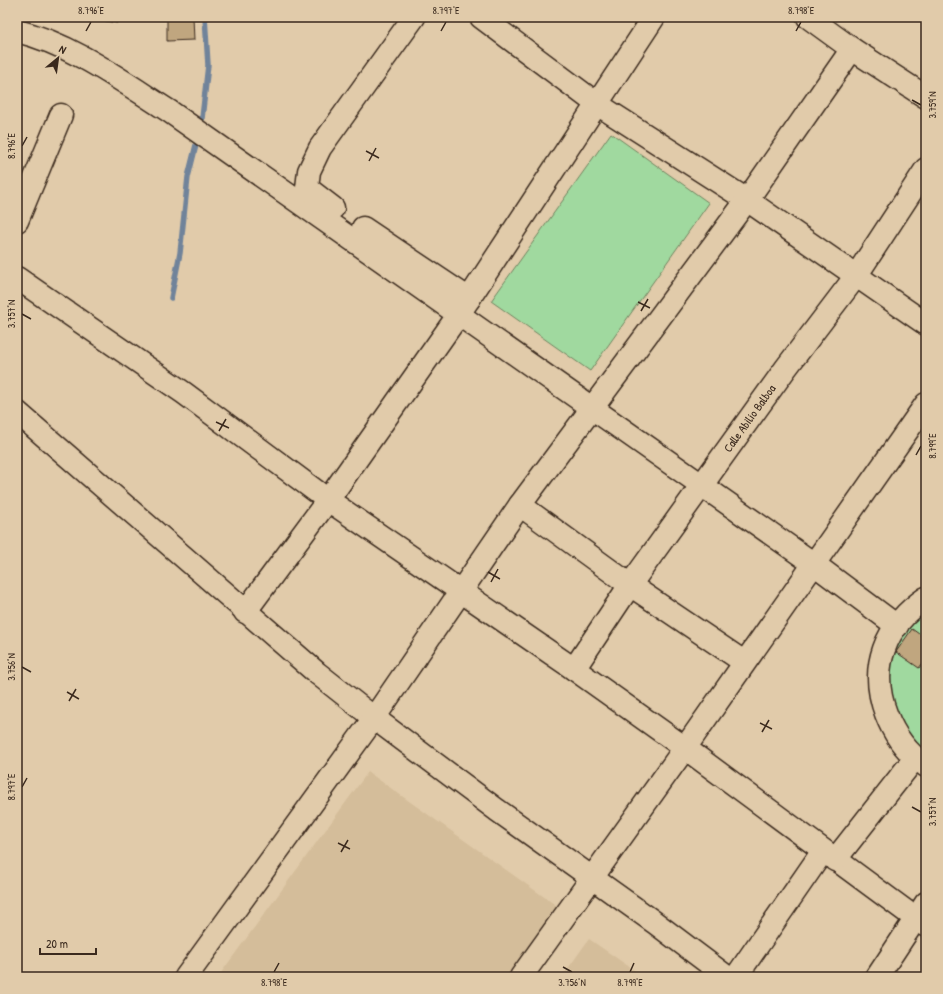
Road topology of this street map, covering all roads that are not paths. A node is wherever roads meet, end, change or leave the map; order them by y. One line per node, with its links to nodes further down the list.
1 (414, 17): 15 (street)
2 (481, 17): 8 (street)
3 (654, 17): 8 (street)
4 (808, 17): 6 (street)
5 (17, 31): 15 (street)
6 (852, 49): 7 (street); 11 (street)
7 (926, 97)
8 (597, 104): 11 (street); 15 (street)
9 (61, 115): 12 (street)
10 (926, 169): 13 (street, Calle Abilio Balboa)
11 (747, 200): 13 (street); 18 (street)
12 (17, 221)
13 (856, 276): 16 (street); 20 (street, Calle Abilio Balboa)
14 (17, 278): 21 (street)
15 (464, 307): 18 (street); 21 (street)
16 (926, 324)
17 (926, 404): 23 (street)
18 (592, 410): 20 (street); 22 (street)
19 (17, 412): 27 (street)
20 (701, 486): 23 (street); 24 (street, Calle Abilio Balboa)
21 (328, 500): 25 (street); 27 (street)
22 (520, 505): 24 (street); 25 (street)
23 (814, 564): 28 (street); 29 (street)
24 (630, 585): 29 (street); 30 (street, Calle Abilio Balboa)
25 (462, 592): 30 (street); 31 (street)
26 (926, 598): 28 (street)
27 (245, 612): 31 (street)
28 (897, 626): 33 (street)
29 (744, 662): 32 (street)
30 (574, 669): 32 (street)
31 (374, 718): 35 (street); 37 (street)
32 (685, 748): 34 (street); 35 (street)
33 (920, 762): 34 (street)
34 (829, 855): 36 (street); 40 (street)
35 (592, 878): 38 (street); 39 (street)
36 (922, 916): 41 (street)
37 (186, 977)
38 (521, 977)
39 (727, 977)
40 (736, 977)
41 (877, 977)

